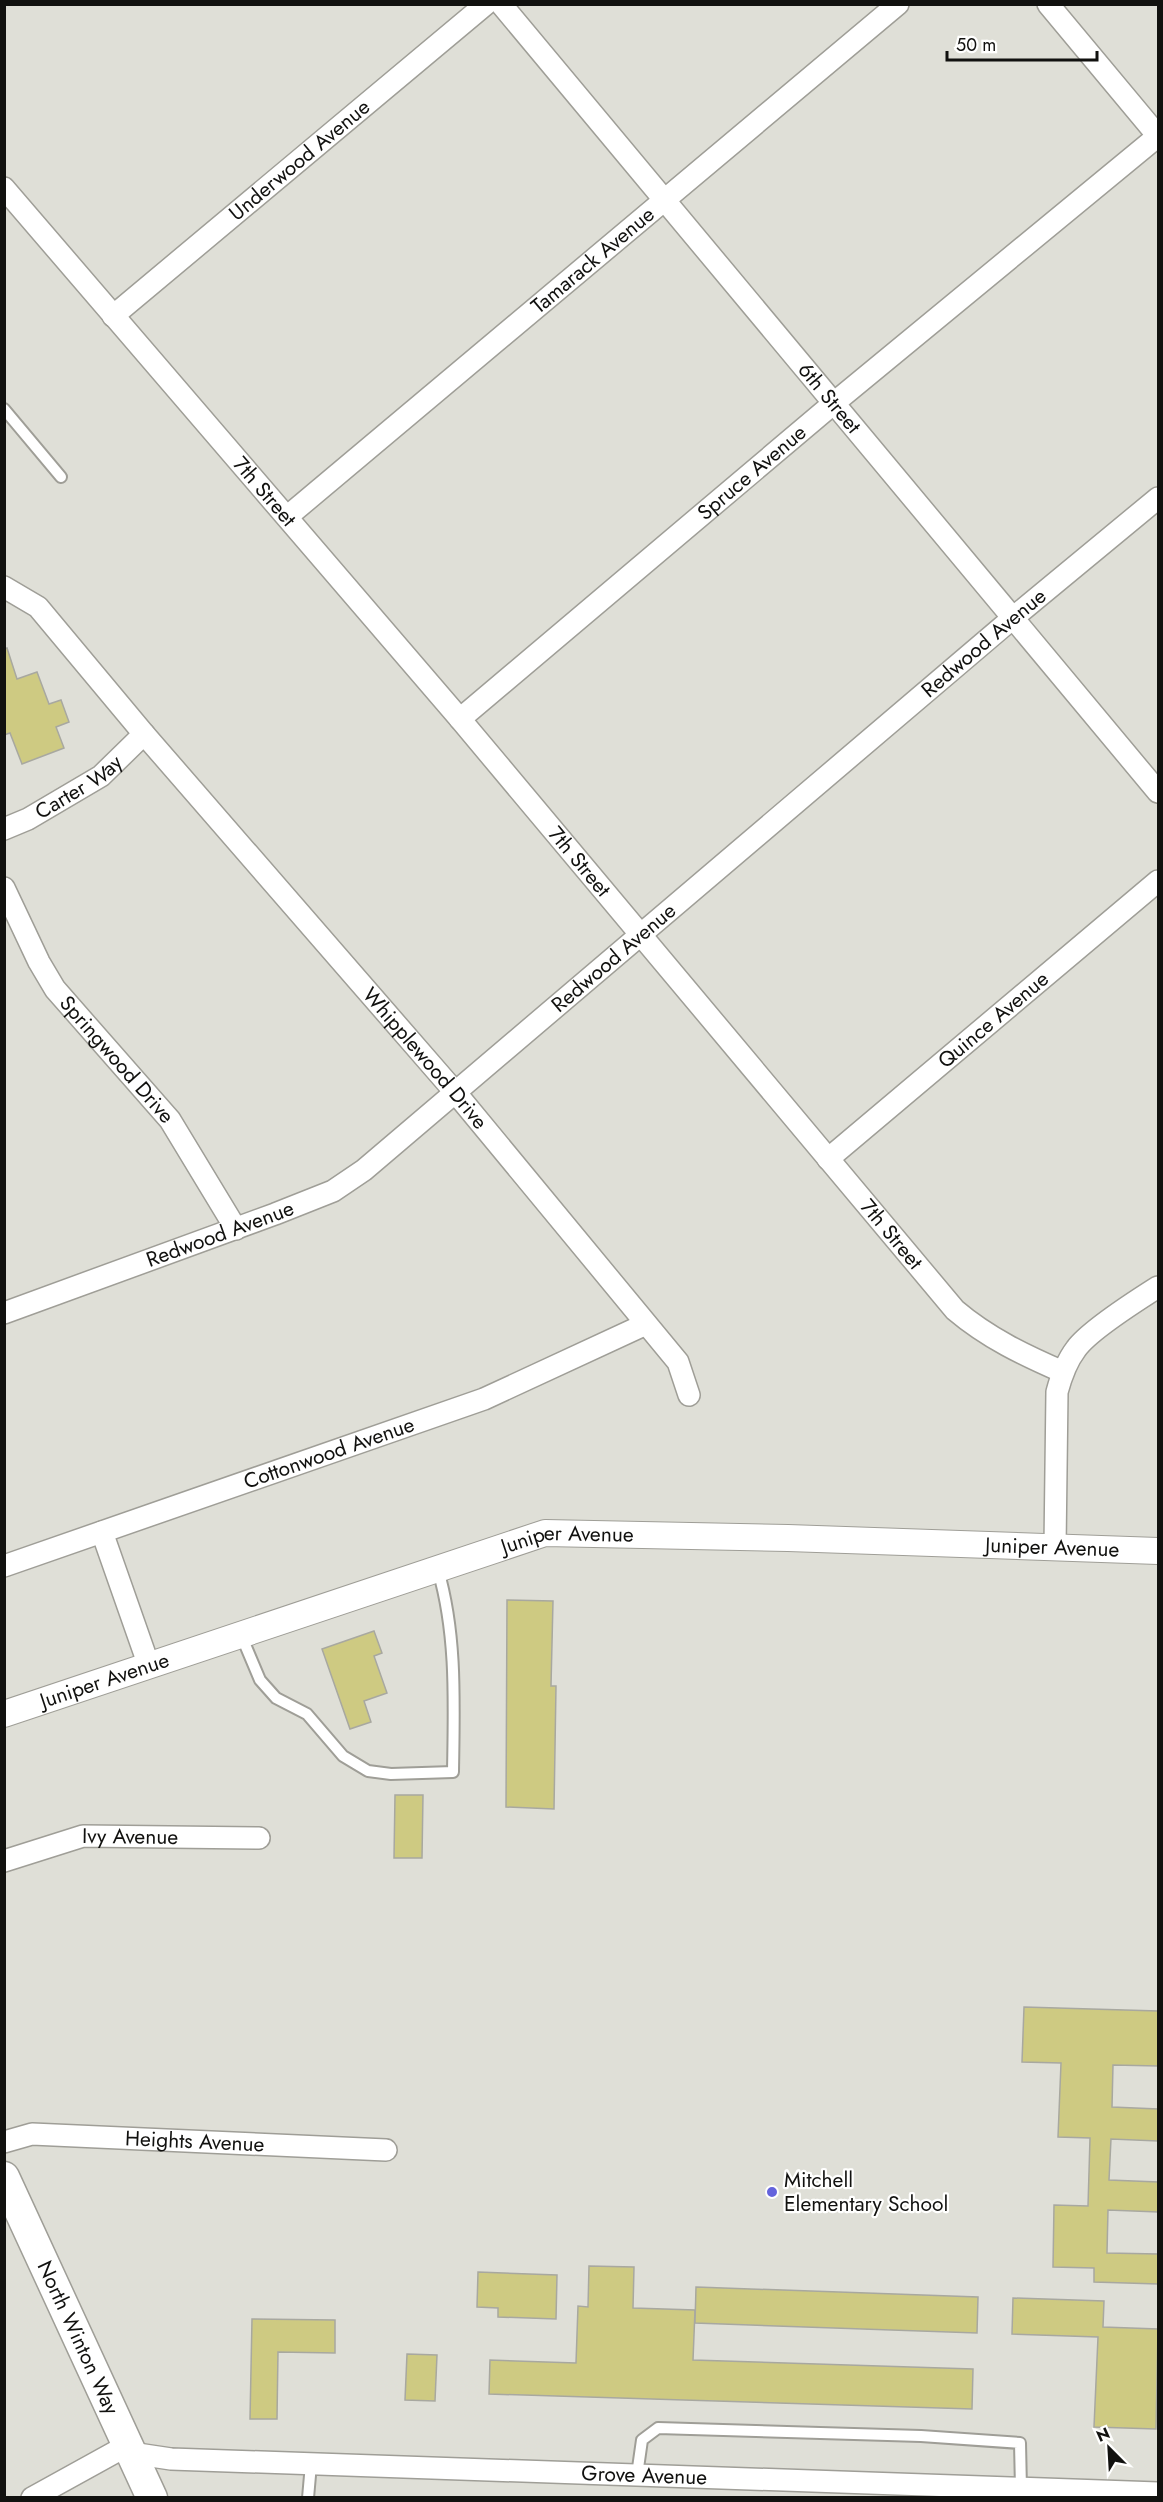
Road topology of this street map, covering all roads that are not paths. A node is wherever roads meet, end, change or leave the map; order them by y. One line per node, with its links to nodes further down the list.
1 (486, 4): 8 (street, Underwood Avenue)
2 (501, 4): 7 (street, 6th Street)
3 (898, 4): 7 (street, Tamarack Avenue)
4 (1048, 4): 5 (street)
5 (1158, 136): 9 (street, Spruce Avenue)
6 (4, 188): 8 (street, 7th Street)
7 (664, 200): 9 (street, 6th Street); 13 (street, Tamarack Avenue)
8 (114, 316): 13 (street, 7th Street)
9 (834, 403): 15 (street, 6th Street); 16 (street, Spruce Avenue)
10 (4, 409): 11 (lane)
11 (61, 477)
12 (1158, 498): 15 (street, Redwood Avenue)
13 (288, 516): 16 (street, 7th Street)
14 (4, 587): 17 (street, Whipplewood Drive)
15 (1014, 617): 18 (street, 6th Street); 22 (street, Redwood Avenue)
16 (460, 719): 22 (street, 7th Street)
17 (144, 734): 19 (street, Carter Way); 23 (street, Whipplewood Drive)
18 (1158, 792)
19 (4, 829)
20 (1158, 881): 24 (street, Quince Avenue)
21 (4, 888): 25 (street, Springwood Drive)
22 (640, 934): 23 (street, Redwood Avenue); 24 (street, 7th Street)
23 (455, 1092): 25 (street, Redwood Avenue); 28 (street, Whipplewood Drive)
24 (828, 1159): 29 (street, 7th Street)
25 (236, 1228): 27 (street, Redwood Avenue)
26 (1158, 1287): 29 (street)
27 (4, 1313)
28 (646, 1324): 30 (street, Whipplewood Drive); 31 (street, Cottonwood Avenue)
29 (1063, 1372): 32 (street)
30 (689, 1395)
31 (102, 1532): 34 (street, Cottonwood Avenue); 37 (street)
32 (1055, 1547): 33 (street, Juniper Avenue); 35 (street, Juniper Avenue)
33 (1158, 1551)
34 (4, 1566)
35 (438, 1569): 36 (street, Juniper Avenue); 36 (lane)
36 (241, 1635): 37 (street, Juniper Avenue)
37 (149, 1666): 38 (street, Juniper Avenue)
38 (4, 1714)
39 (259, 1838): 40 (street, Ivy Avenue)
40 (4, 1861)
41 (4, 2142): 42 (street, Heights Avenue)
42 (386, 2150)
43 (4, 2177): 44 (main road, North Winton Way)
44 (129, 2449): 45 (street, Grove Avenue); 49 (street); 50 (main road, North Winton Way)
45 (311, 2464): 46 (street, Grove Avenue); 51 (lane)
46 (637, 2475): 47 (street, Grove Avenue); 47 (lane)
47 (1021, 2488): 48 (street, Grove Avenue)
48 (1158, 2493)
49 (32, 2498)
50 (152, 2498)
51 (308, 2498)

